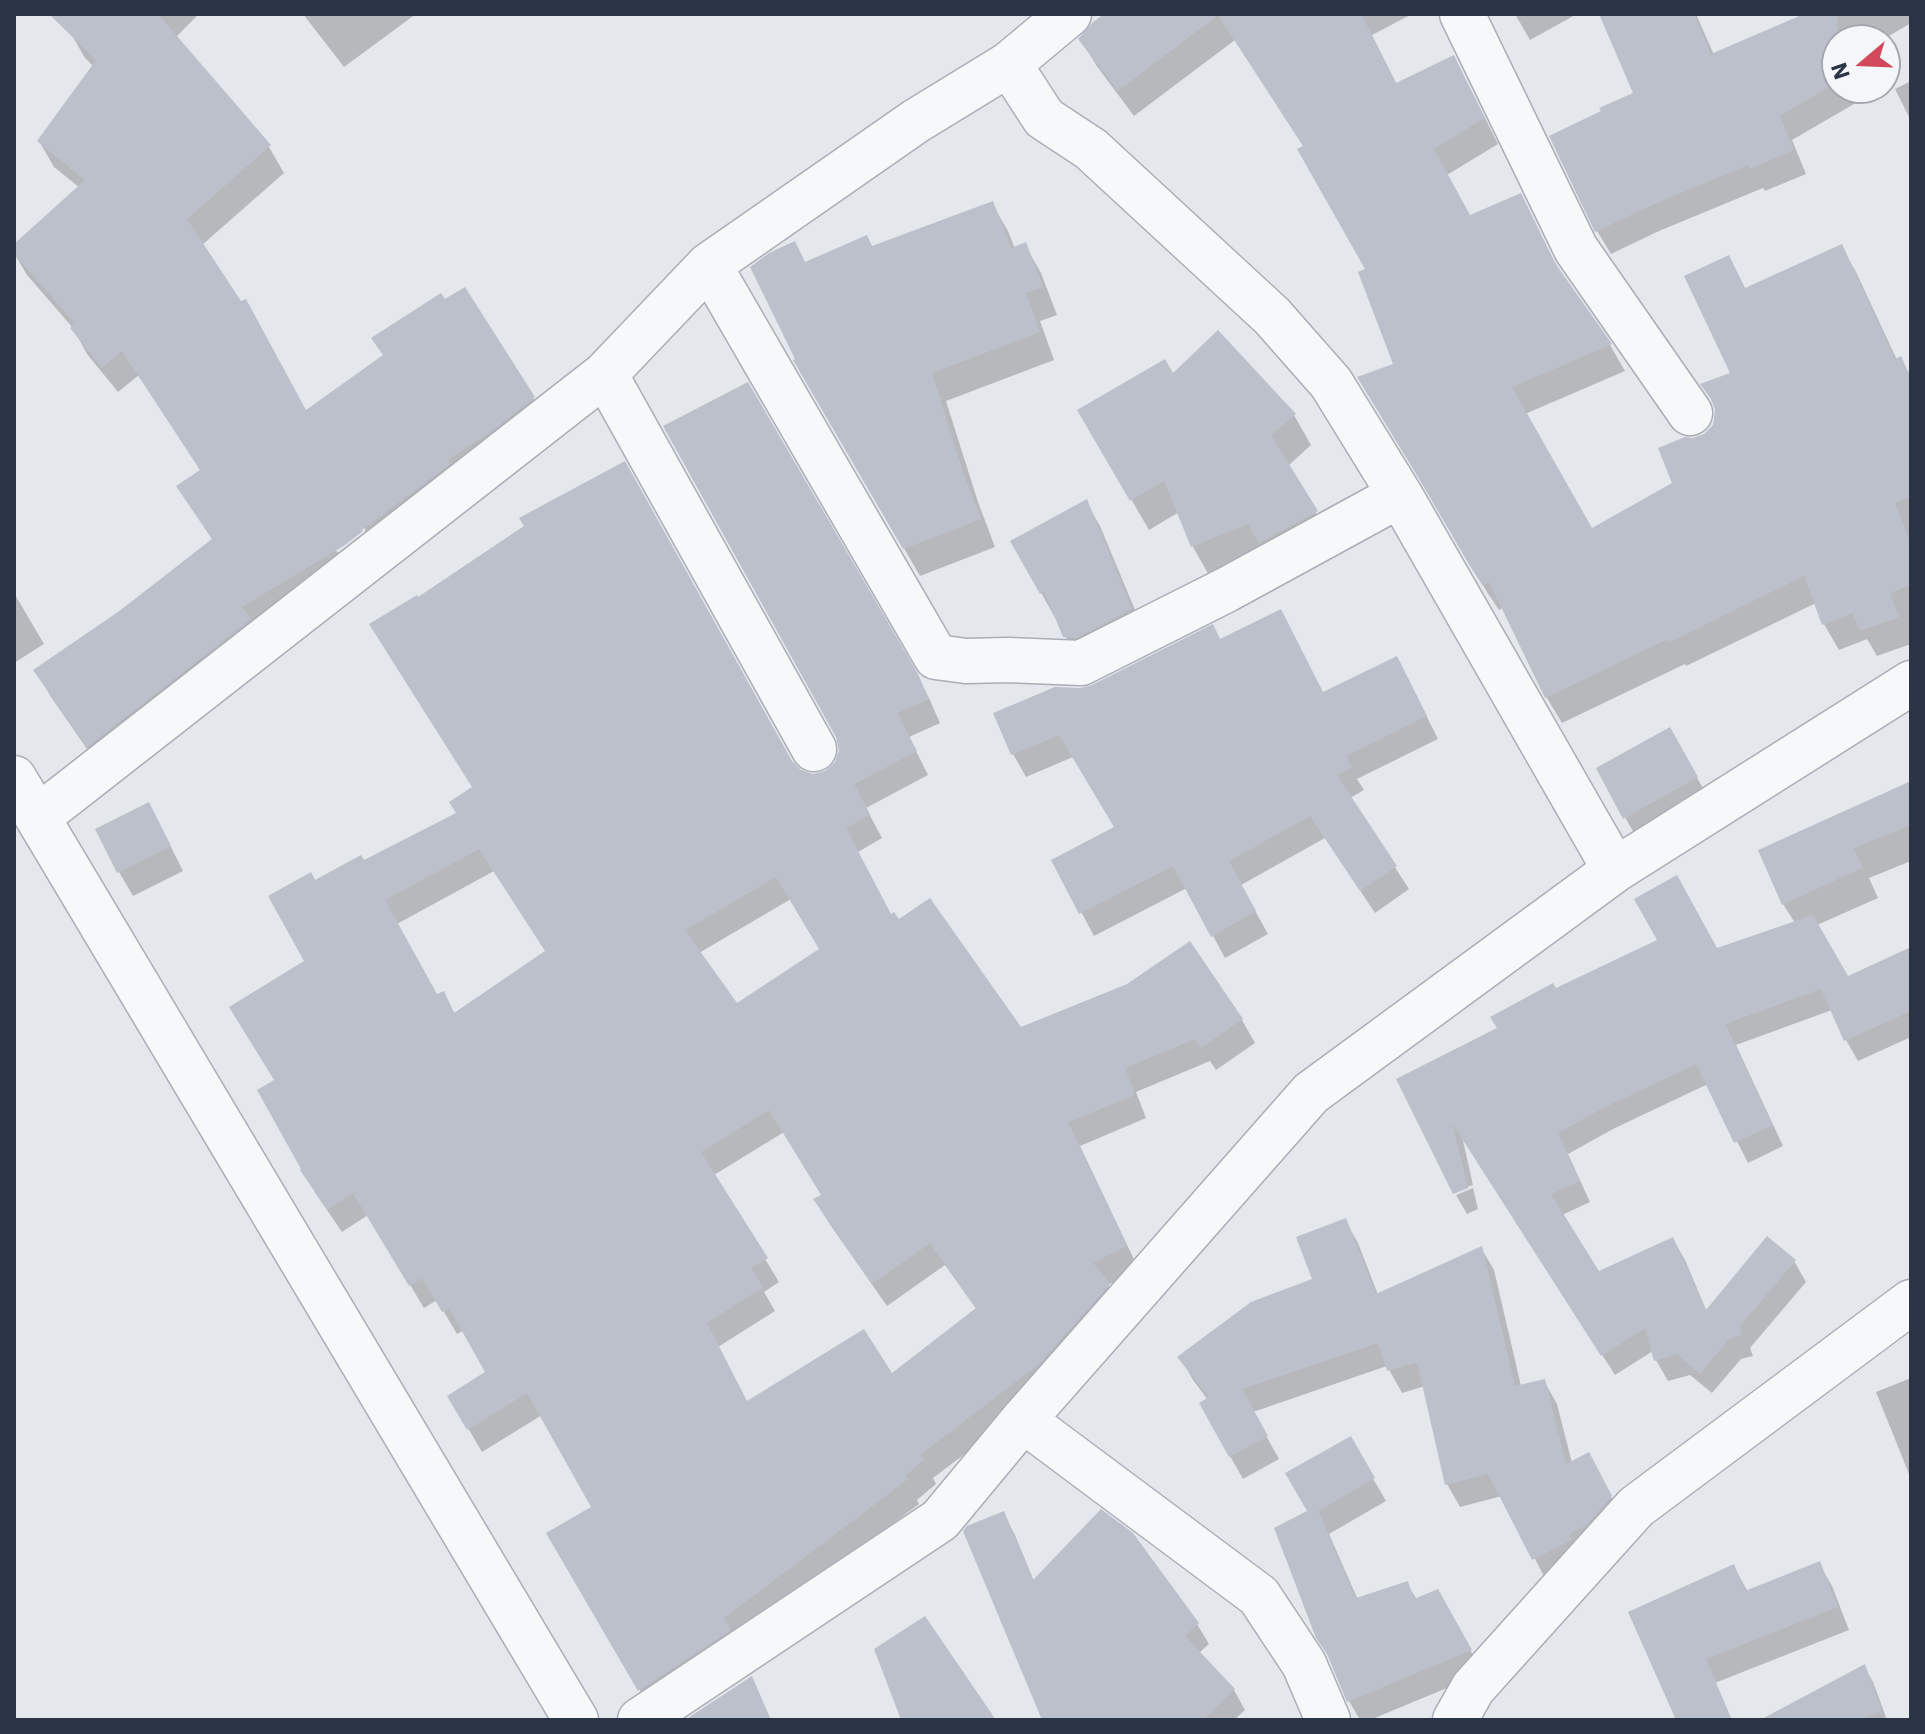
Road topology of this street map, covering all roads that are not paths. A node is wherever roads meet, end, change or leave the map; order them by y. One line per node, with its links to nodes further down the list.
1 (1069, 14): 3 (street)
2 (1462, 14): 6 (street)
3 (1009, 64): 4 (street); 7 (street)
4 (709, 265): 5 (street); 7 (street)
5 (605, 374): 9 (street); 11 (street)
6 (1690, 413)
7 (1400, 495): 12 (street)
8 (1911, 683): 12 (street)
9 (814, 749)
10 (14, 778): 11 (street)
11 (38, 817): 15 (street)
12 (1615, 870): 14 (street)
13 (1911, 1302): 18 (street)
14 (1023, 1420): 16 (street); 17 (street)
15 (576, 1720)
16 (640, 1720)
17 (1328, 1720)
18 (1455, 1720)

